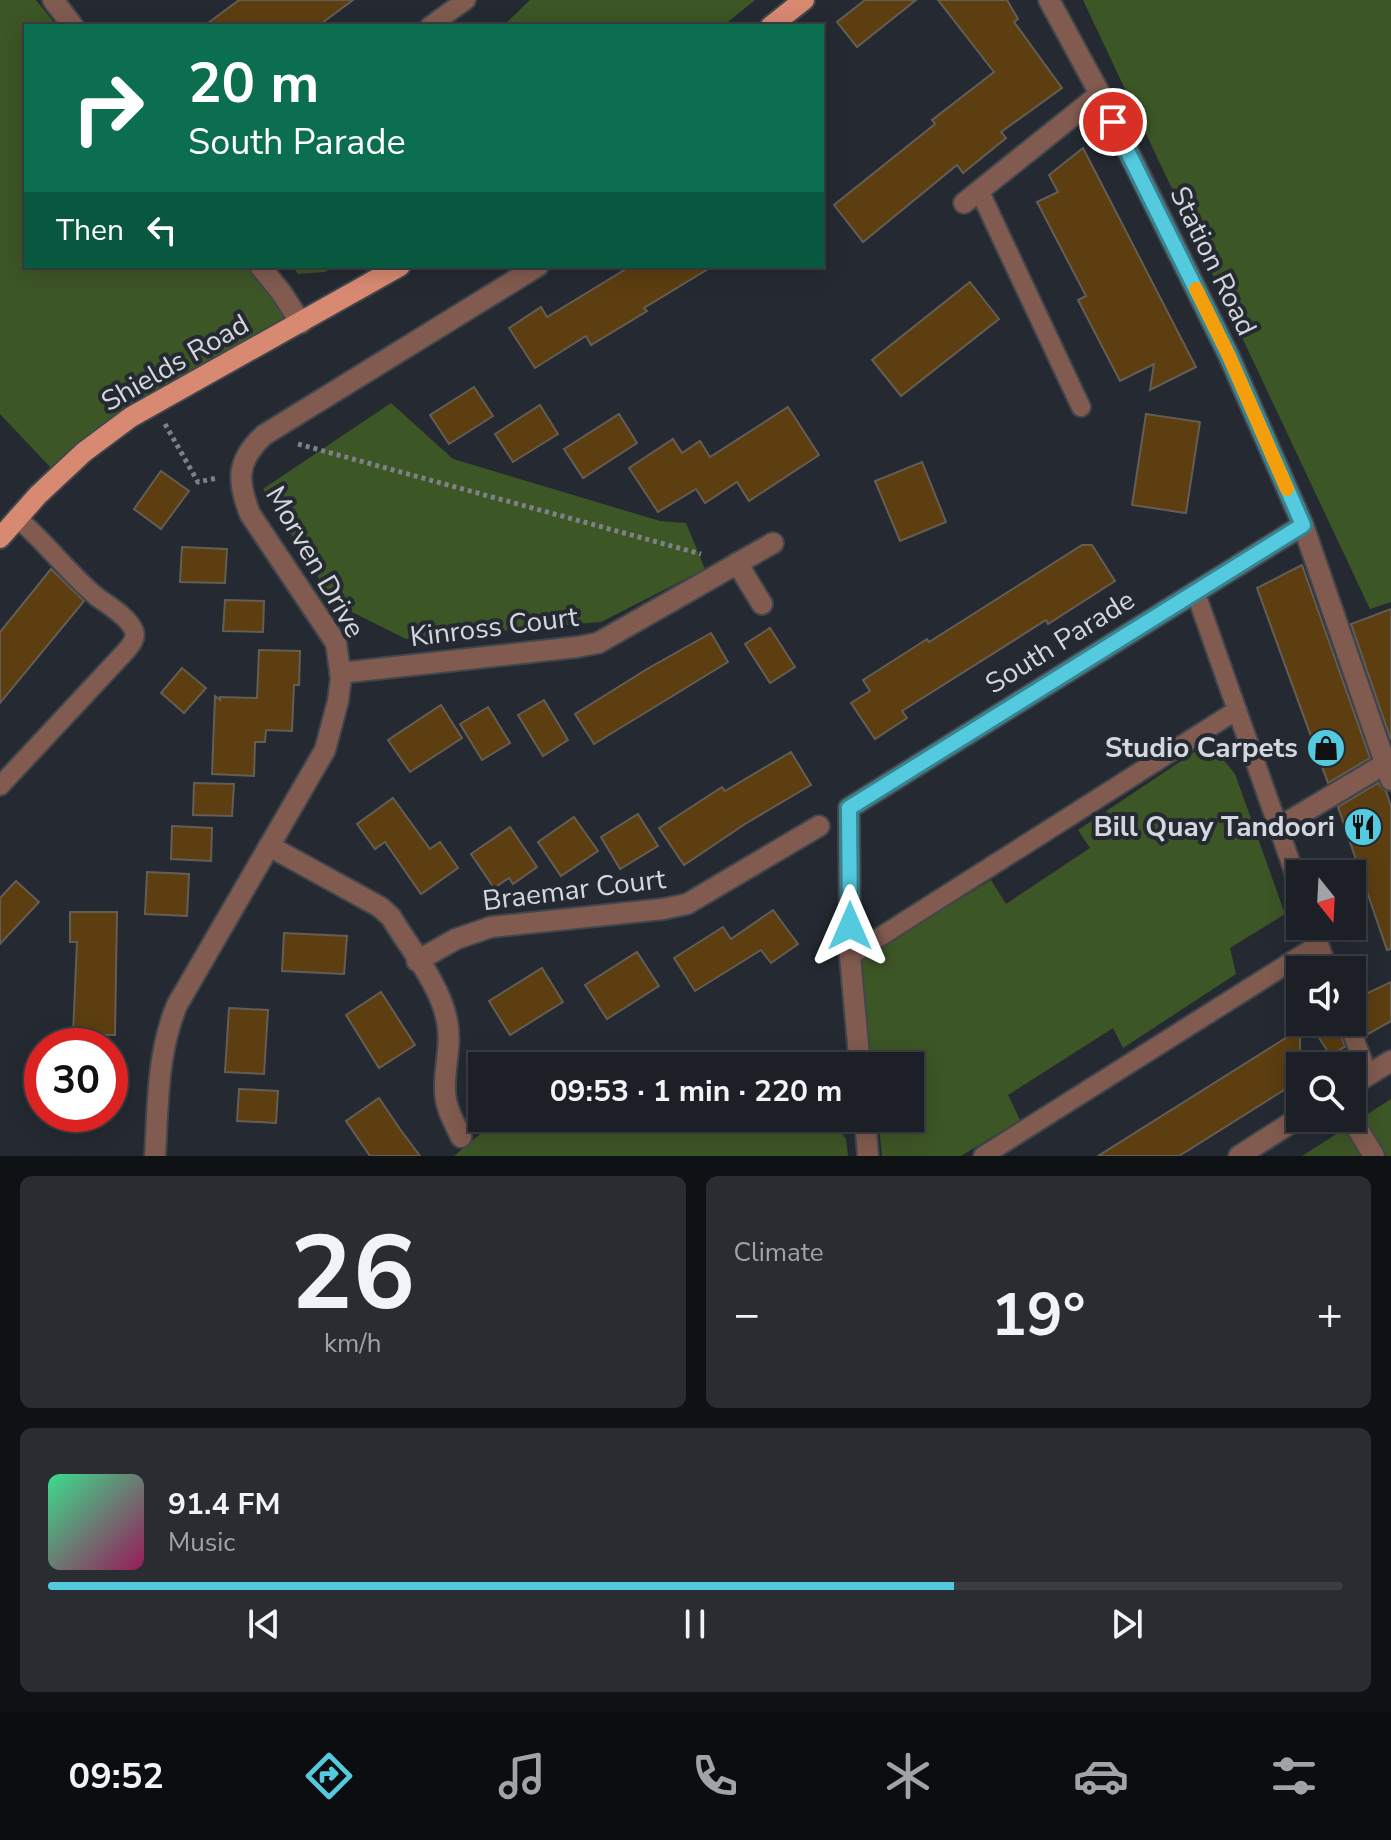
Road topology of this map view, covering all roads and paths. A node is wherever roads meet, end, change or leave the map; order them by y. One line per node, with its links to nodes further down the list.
1 (53, 0): 5 (street)
2 (466, 0): 6 (lane)
3 (804, 0): 7 (main road)
4 (1049, 0): 8 (street, Station Road)
5 (71, 24)
6 (433, 24)
7 (774, 24)
8 (1100, 94): 9 (street); 19 (street, Station Road)
9 (972, 196): 15 (lane)
10 (262, 268): 13 (street)
11 (397, 268): 13 (main road, Shields Road)
12 (535, 268): 16 (street, Morven Drive)
13 (301, 323): 14 (main road, Shields Road)
14 (154, 404): 17 (path); 18 (main road, Shields Road)
15 (1081, 407)
16 (264, 435): 17 (street, Morven Drive); 22 (path)
17 (241, 472): 25 (street, Morven Drive)
18 (17, 518): 20 (main road, Shields Road); 28 (lane)
19 (1303, 525): 23 (street, South Parade); 27 (street, Station Road)
20 (0, 538)
21 (773, 543): 22 (street, Kinross Court)
22 (737, 563): 24 (street); 25 (street, Kinross Court)
23 (1195, 591): 26 (lane); 34 (street, South Parade)
24 (762, 604)
25 (340, 673): 31 (street, Morven Drive)
26 (1237, 710): 30 (lane); 34 (lane)
27 (1389, 775): 30 (street)
28 (0, 786)
29 (819, 826): 35 (street, Braemar Court)
30 (1279, 827): 32 (lane)
31 (269, 846): 35 (street); 43 (street, Morven Drive)
32 (1290, 860)
33 (1308, 940): 45 (lane)
34 (850, 956): 36 (street)
35 (417, 961): 42 (street)
36 (859, 1052)
37 (1391, 1061): 38 (street)
38 (1366, 1076)
39 (1286, 1126): 46 (street)
40 (866, 1132): 44 (street)
41 (1359, 1132): 47 (street)
42 (461, 1137)
43 (155, 1156)
44 (868, 1156)
45 (983, 1156)
46 (1239, 1156)
47 (1374, 1156)

